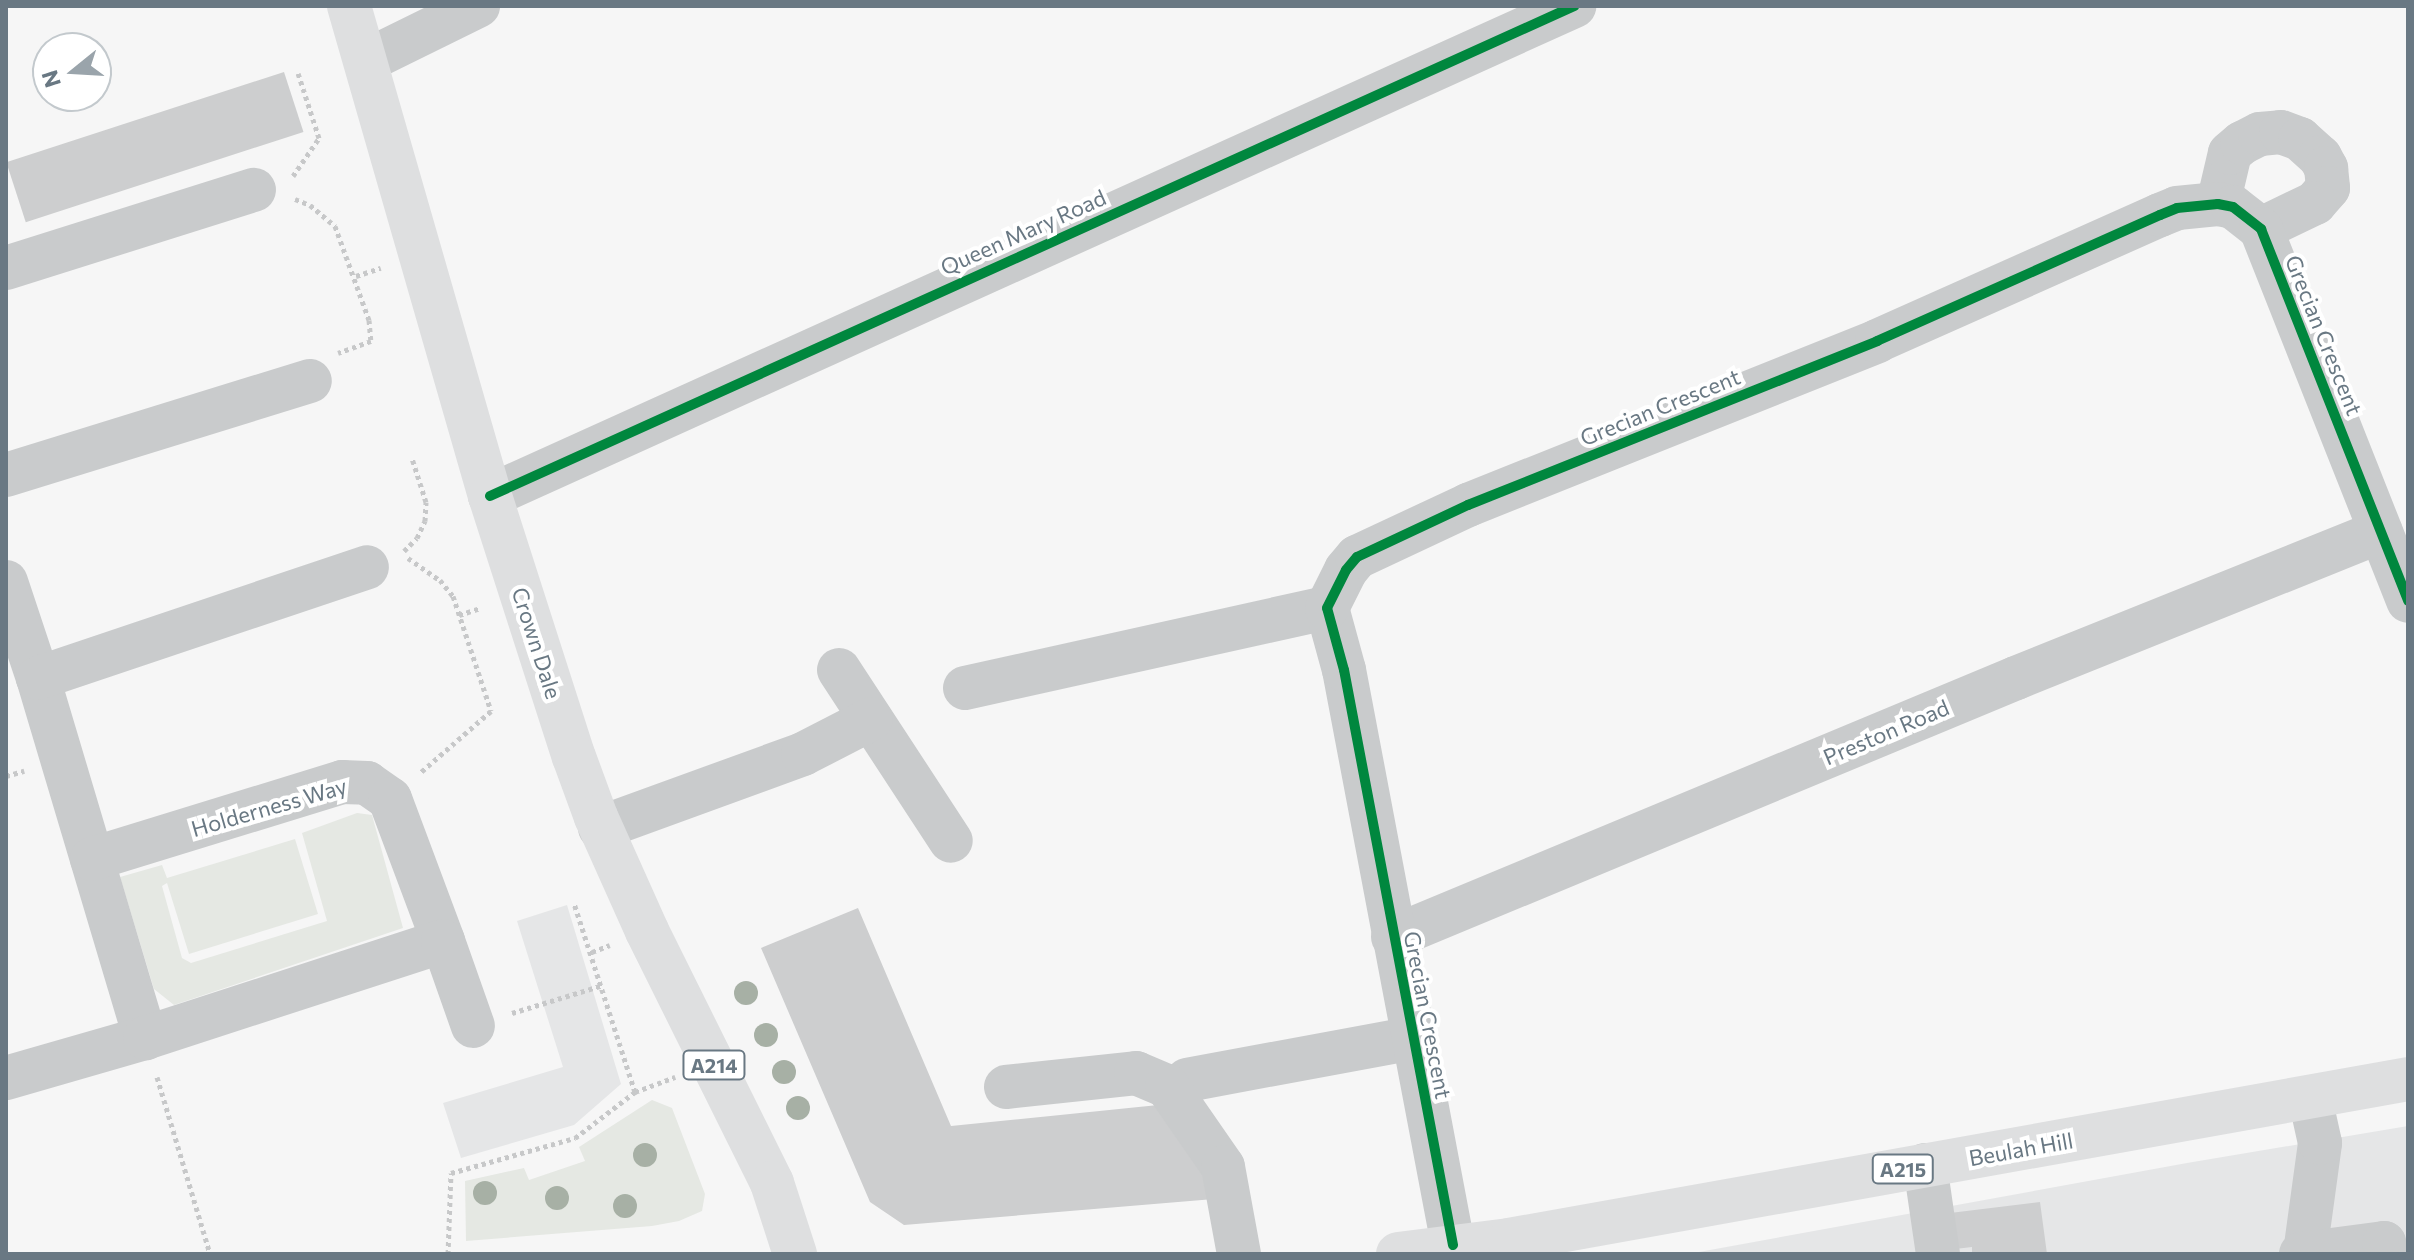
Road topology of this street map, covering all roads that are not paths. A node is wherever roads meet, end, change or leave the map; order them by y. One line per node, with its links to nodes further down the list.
1 (349, 6): 4 (main road, Crown Dale / A214)
2 (478, 6): 4 (street)
3 (1574, 6): 11 (street, Queen Mary Road)
4 (366, 61): 11 (main road, Crown Dale / A214)
5 (258, 188): 8 (street)
6 (2218, 204): 7 (street); 7 (street); 16 (street, Grecian Crescent)
7 (2261, 229): 12 (street, Grecian Crescent)
8 (6, 268)
9 (310, 381): 10 (street)
10 (6, 475)
11 (490, 496): 21 (main road, Crown Dale / A214)
12 (2381, 531): 15 (street, Grecian Crescent); 24 (street, Preston Road)
13 (367, 567): 18 (street)
14 (6, 582): 18 (street)
15 (2408, 601)
16 (1327, 608): 19 (street); 24 (street, Grecian Crescent)
17 (839, 670): 20 (street)
18 (38, 678): 23 (street)
19 (965, 688)
20 (871, 719): 21 (street); 22 (street)
21 (600, 828): 37 (main road, Crown Dale / A214)
22 (951, 841)
23 (92, 859): 25 (street, Holderness Way); 27 (street)
24 (1393, 937): 28 (street, Grecian Crescent)
25 (443, 941): 26 (street, Holderness Way); 27 (street)
26 (473, 1026)
27 (145, 1038): 29 (street)
28 (1413, 1038): 31 (street); 35 (street, Grecian Crescent)
29 (6, 1078)
30 (2408, 1079): 33 (main road, Beulah Hill / A215)
31 (1187, 1080)
32 (1006, 1087): 38 (street)
33 (2310, 1098): 34 (main road, Beulah Hill / A215); 41 (street)
34 (1925, 1165): 35 (main road, Beulah Hill / A215); 40 (street)
35 (1453, 1245): 39 (main road, Beulah Hill / A215)
36 (2408, 1246): 42 (street)
37 (795, 1254)
38 (1239, 1254)
39 (1398, 1254)
40 (1938, 1254)
41 (2303, 1254): 42 (street)
42 (2389, 1254)

